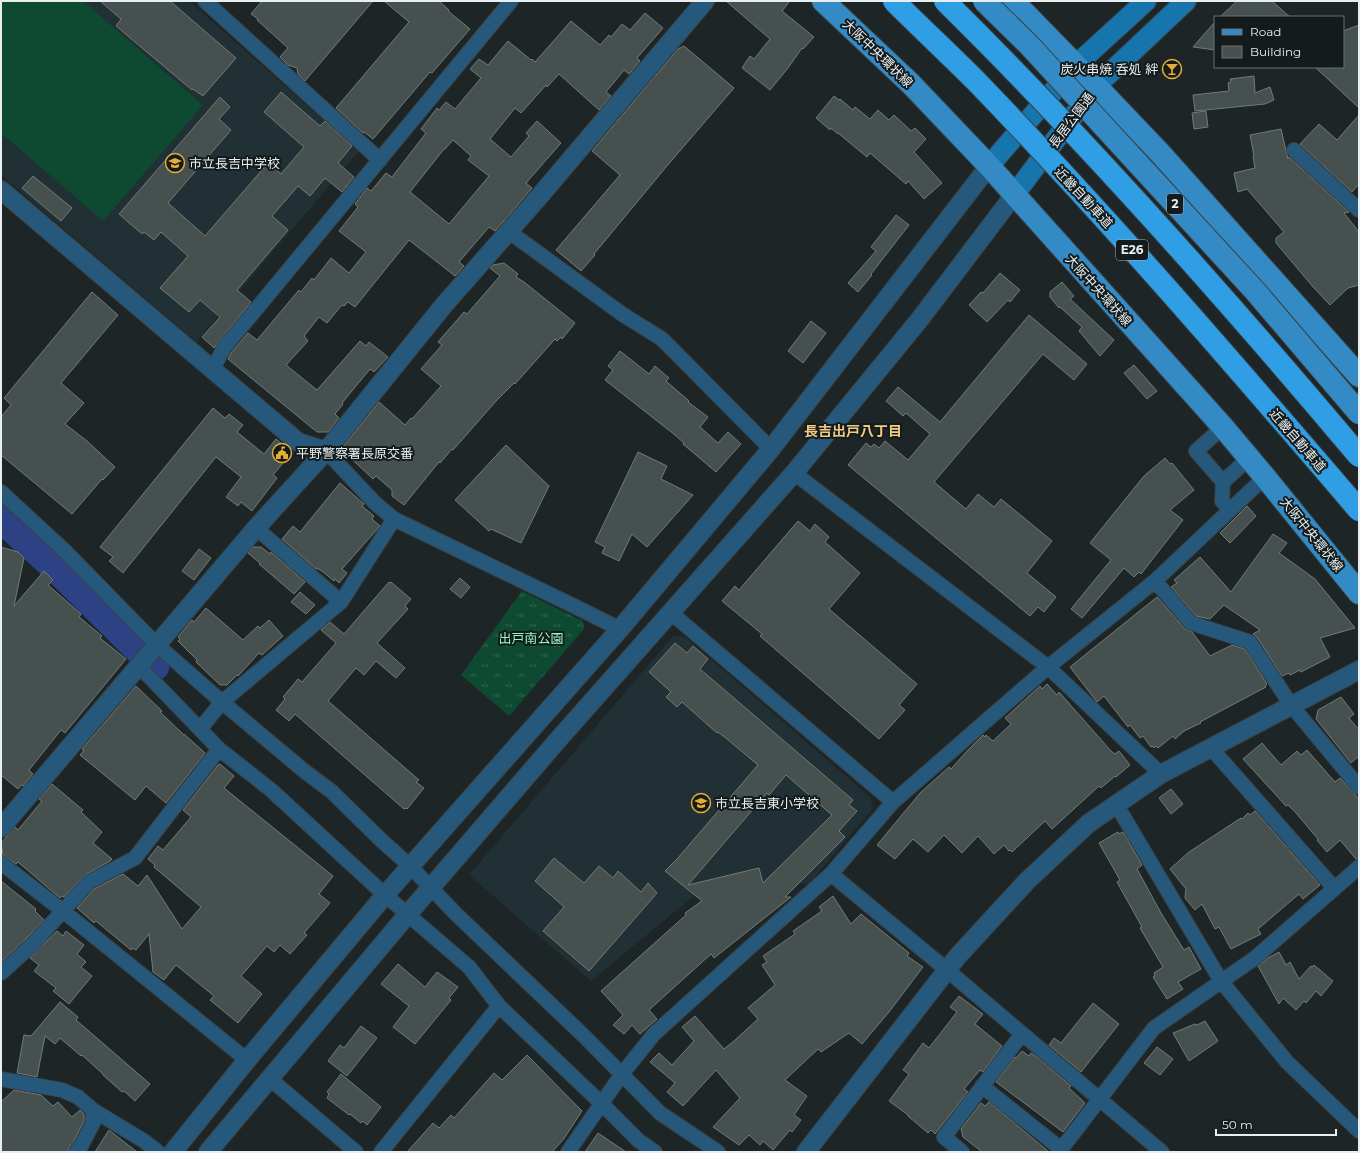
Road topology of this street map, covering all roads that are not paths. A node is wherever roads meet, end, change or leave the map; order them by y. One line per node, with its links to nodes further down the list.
1 (205, 1): 14 (street)
2 (511, 1): 14 (street)
3 (705, 1): 19 (street)
4 (823, 1): 15 (main road, 大阪中央環状線)
5 (894, 1): 33 (highway, 近畿自動車道 / E26, bridge)
6 (945, 1): 26 (highway, E26, bridge)
7 (984, 1): 22 (main road, 2, bridge)
8 (1013, 1): 11 (main road, 2)
9 (1146, 1): 11 (main road)
10 (1186, 1): 12 (main road, 長居公園通)
11 (1076, 65): 12 (main road, 2); 15 (main road)
12 (1096, 86): 17 (main road, 長居公園通); 21 (main road, 2)
13 (1294, 150): 18 (street)
14 (380, 160): 20 (street)
15 (989, 166): 17 (main road, 大阪中央環状線); 24 (street)
16 (1, 190): 20 (street)
17 (1014, 195): 23 (main road, 大阪中央環状線); 28 (street)
18 (1358, 208)
19 (508, 231): 24 (street); 25 (street)
20 (212, 370): 25 (street)
21 (1359, 376)
22 (1359, 413)
23 (1223, 427): 27 (main road, 大阪中央環状線); 30 (street)
24 (771, 449): 40 (street)
25 (326, 451): 34 (street); 35 (street)
26 (1359, 456)
27 (1250, 458): 29 (main road, 大阪中央環状線); 30 (street)
28 (794, 473): 39 (street); 43 (street)
29 (1265, 477): 32 (street); 37 (main road, 大阪中央環状線)
30 (1223, 482): 32 (street)
31 (1, 492): 41 (street)
32 (1230, 510): 36 (street)
33 (1359, 510)
34 (394, 519): 38 (street); 40 (street)
35 (256, 528): 38 (street); 41 (street)
36 (1155, 581): 43 (street); 46 (street)
37 (1359, 593)
38 (341, 602): 45 (street)
39 (670, 612): 52 (street); 59 (street)
40 (620, 629): 56 (street)
41 (156, 644): 42 (street); 45 (street)
42 (138, 665): 47 (street); 54 (street)
43 (1048, 667): 50 (street); 52 (street)
44 (1359, 670): 46 (street)
45 (222, 702): 47 (street); 56 (street)
46 (1291, 705): 48 (street); 51 (street)
47 (200, 729): 49 (street)
48 (1211, 748): 50 (street); 60 (street)
49 (219, 749): 61 (street); 62 (street)
50 (1161, 774): 53 (street)
51 (1359, 787)
52 (893, 802): 58 (street)
53 (1116, 804): 64 (street); 66 (street)
54 (1, 828)
55 (1, 863): 62 (street)
56 (410, 866): 59 (street); 61 (street)
57 (1359, 867): 60 (street)
58 (831, 874): 64 (street); 70 (street)
59 (431, 887): 63 (street); 70 (street)
60 (1334, 888): 66 (street)
61 (385, 895): 63 (street); 69 (street)
62 (63, 911): 65 (street); 69 (street)
63 (408, 914): 67 (street); 71 (street)
64 (947, 970): 68 (street); 88 (street)
65 (1, 973)
66 (1221, 981): 74 (street); 77 (street)
67 (499, 1006): 75 (street); 84 (street)
68 (1022, 1034): 73 (street); 74 (street)
69 (247, 1060): 82 (street)
70 (622, 1074): 75 (street); 87 (street)
71 (269, 1078): 78 (street); 83 (street)
72 (1, 1079): 76 (street)
73 (982, 1086): 79 (street); 89 (street)
74 (1100, 1099): 79 (street); 90 (street)
75 (601, 1103): 85 (street); 86 (street)
76 (93, 1110): 80 (street); 81 (street)
77 (1359, 1131)
78 (215, 1149)
79 (1060, 1150)
80 (76, 1152)
81 (158, 1152)
82 (173, 1152)
83 (356, 1152)
84 (381, 1152)
85 (568, 1152)
86 (655, 1152)
87 (718, 1152)
88 (806, 1152)
89 (962, 1152)
90 (1162, 1152)

